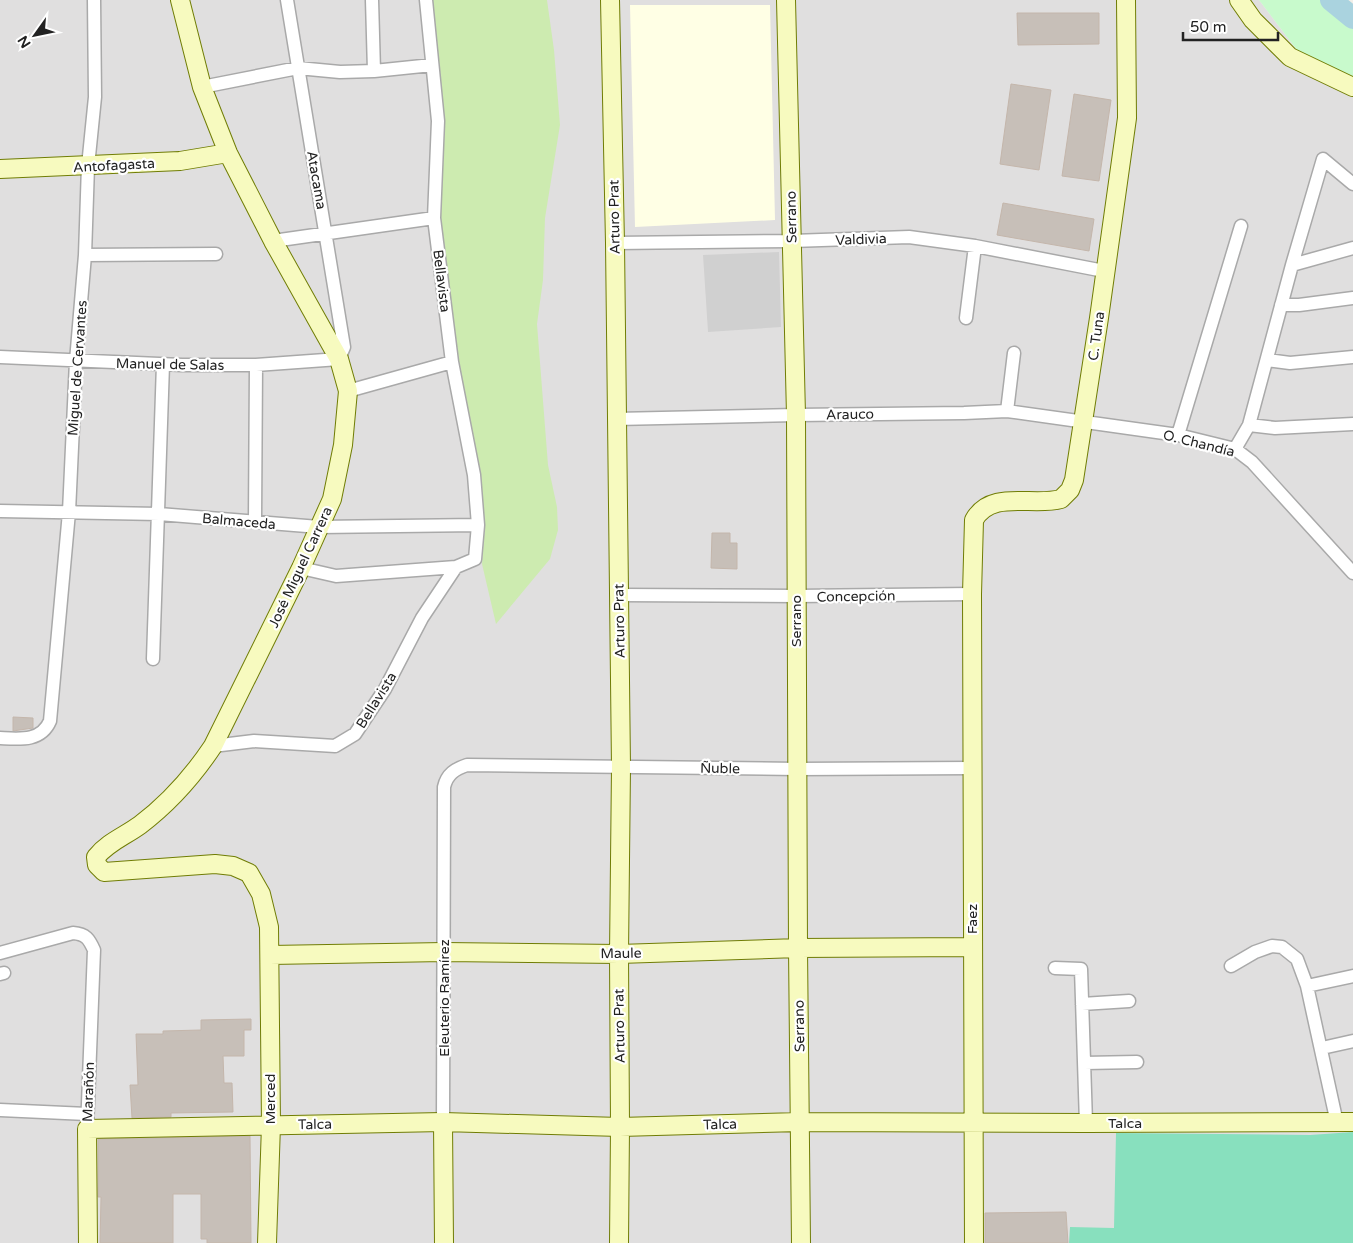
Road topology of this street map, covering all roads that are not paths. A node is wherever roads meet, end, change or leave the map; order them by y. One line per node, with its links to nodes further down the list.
1 (94, 0): 16 (street, Miguel de Cervantes)
2 (180, 0): 13 (main road, José Miguel Carrera)
3 (287, 0): 11 (street, Atacama)
4 (372, 0): 12 (street)
5 (426, 0): 10 (street, Bellavista)
6 (610, 0): 24 (main road, Arturo Prat)
7 (786, 0): 23 (main road, Serrano)
8 (1126, 0): 30 (main road, C. Tuna)
9 (1239, 0): 14 (main road)
10 (432, 65): 12 (street); 19 (street, Bellavista)
11 (298, 68): 12 (street); 13 (street); 21 (street, Atacama)
12 (374, 71)
13 (202, 87): 15 (main road, José Miguel Carrera)
14 (1353, 87)
15 (228, 153): 16 (main road, Antofagasta); 22 (main road, José Miguel Carrera)
16 (88, 166): 17 (main road, Antofagasta); 28 (street, Miguel de Cervantes)
17 (0, 169)
18 (1353, 184): 29 (street)
19 (434, 218): 21 (street); 40 (street, Bellavista)
20 (1241, 226): 50 (street)
21 (326, 234): 22 (street); 37 (street, Atacama)
22 (273, 241): 37 (main road, José Miguel Carrera)
23 (792, 242): 24 (street, Valdivia); 25 (street, Valdivia); 45 (main road, Serrano)
24 (614, 243): 46 (main road, Arturo Prat)
25 (975, 246): 30 (street, Valdivia); 33 (street)
26 (1353, 248): 29 (street)
27 (216, 254): 28 (street)
28 (85, 255): 39 (street, Miguel de Cervantes)
29 (1292, 265): 32 (street)
30 (1104, 271): 47 (main road, C. Tuna)
31 (1353, 298): 32 (street)
32 (1281, 305): 38 (street)
33 (966, 318)
34 (1014, 353): 44 (street)
35 (0, 356): 39 (street, Manuel de Salas)
36 (1353, 357): 38 (street)
37 (339, 359): 42 (street, Manuel de Salas); 43 (main road, José Miguel Carrera)
38 (1267, 360): 49 (street)
39 (76, 361): 41 (street, Manuel de Salas); 53 (street, Miguel de Cervantes)
40 (452, 362): 43 (street); 56 (street, Bellavista)
41 (163, 364): 42 (street, Manuel de Salas); 54 (street)
42 (256, 365): 55 (street)
43 (348, 391): 57 (main road, José Miguel Carrera)
44 (1006, 411): 45 (street, Arauco); 47 (street, Arauco)
45 (796, 415): 46 (street, Arauco); 63 (main road, Serrano)
46 (616, 419): 61 (main road, Arturo Prat)
47 (1084, 421): 50 (street, O. Chandía); 62 (main road, C. Tuna)
48 (1353, 424): 49 (street)
49 (1249, 425): 51 (street)
50 (1178, 435): 51 (street, O. Chandía)
51 (1235, 449): 60 (street, O. Chandía)
52 (0, 511): 53 (street, Balmaceda)
53 (69, 512): 54 (street, Balmaceda); 65 (street, Miguel de Cervantes)
54 (158, 514): 55 (street, Balmaceda); 64 (street)
55 (255, 522): 57 (street, Balmaceda)
56 (478, 525): 57 (street, Balmaceda); 58 (street, Bellavista)
57 (319, 528): 59 (main road, José Miguel Carrera)
58 (456, 567): 59 (street); 66 (street, Bellavista)
59 (301, 568): 66 (main road, José Miguel Carrera)
60 (1353, 573)
61 (619, 594): 63 (street, Concepción); 68 (main road, Arturo Prat)
62 (972, 594): 63 (street, Concepción); 69 (main road, Faez)
63 (796, 596): 70 (main road, Serrano)
64 (153, 659)
65 (0, 738)
66 (214, 746): 76 (main road, José Miguel Carrera)
67 (467, 765): 68 (street, Ñuble); 73 (street, Eleuterio Ramírez)
68 (621, 767): 70 (street, Ñuble); 75 (main road, Arturo Prat)
69 (972, 768): 70 (street, Ñuble); 71 (main road, Faez)
70 (798, 769): 72 (main road, Serrano)
71 (973, 947): 72 (main road, Maule); 91 (main road, Faez)
72 (798, 948): 75 (main road, Maule); 90 (main road, Serrano)
73 (444, 952): 75 (main road, Maule); 76 (main road, Maule); 89 (street, Eleuterio Ramírez)
74 (0, 953): 88 (street, Marañón)
75 (618, 954): 95 (main road, Arturo Prat)
76 (270, 955): 94 (main road, Merced)
77 (1231, 966): 80 (street)
78 (1055, 968): 82 (street)
79 (1353, 976): 80 (street)
80 (1307, 986): 84 (street)
81 (1129, 1001): 82 (street)
82 (1082, 1004): 85 (street)
83 (1353, 1041): 84 (street)
84 (1322, 1048): 92 (street)
85 (1084, 1062): 86 (street); 93 (street)
86 (1138, 1062)
87 (0, 1110): 88 (street)
88 (87, 1121): 94 (main road, Talca); 96 (main road, Marañón)
89 (443, 1122): 94 (main road, Talca); 95 (main road, Talca); 98 (main road, Eleuterio Ramírez)
90 (800, 1122): 91 (main road, Talca); 95 (main road, Talca); 100 (main road, Serrano)
91 (973, 1122): 93 (main road, Talca); 101 (main road, Faez)
92 (1345, 1122): 93 (main road, Talca)
93 (1086, 1123)
94 (270, 1125): 97 (main road, Merced)
95 (620, 1127): 99 (main road, Arturo Prat)
96 (88, 1243)
97 (267, 1243)
98 (444, 1243)
99 (619, 1243)
100 (801, 1243)
101 (974, 1243)

